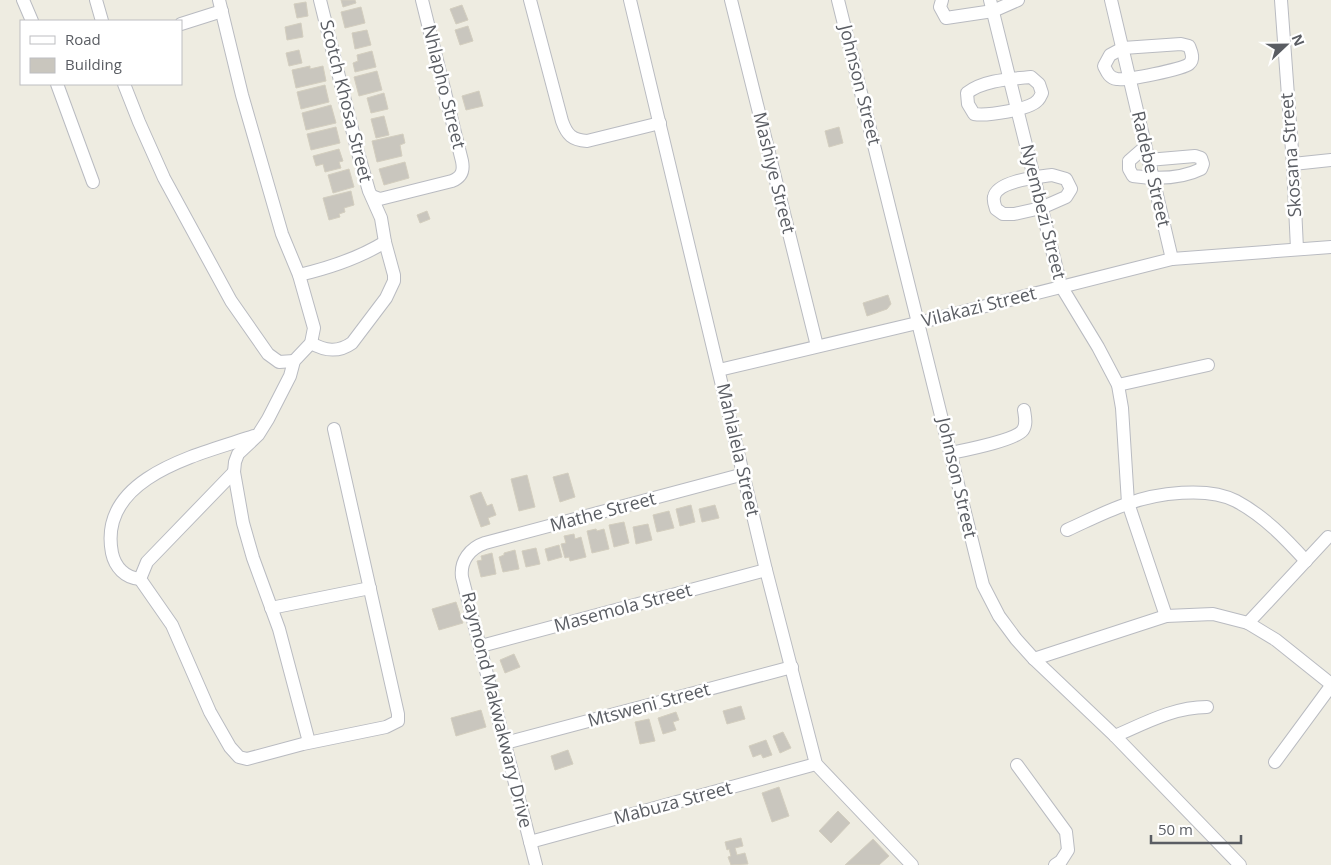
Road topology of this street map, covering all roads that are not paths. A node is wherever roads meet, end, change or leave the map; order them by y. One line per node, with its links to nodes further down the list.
1 (23, 0): 15 (street)
2 (96, 0): 16 (street)
3 (320, 0): 33 (street, Scotch Khosa Street)
4 (422, 0): 29 (street, Nhlapho Street)
5 (530, 0): 24 (street)
6 (630, 0): 24 (street, Mahlalela Street)
7 (731, 0): 43 (street, Mashiye Street)
8 (838, 0): 41 (street, Johnson Street)
9 (942, 0): 14 (street)
10 (1018, 0): 14 (street)
11 (1110, 0): 18 (street, Radebe Street)
12 (1281, 0): 28 (street, Skosana Street)
13 (221, 6): 17 (street); 39 (street)
14 (992, 6): 19 (street, Nyembezi Street)
15 (32, 20)
16 (102, 20)
17 (182, 24)
18 (1123, 48): 20 (street, Radebe Street); 20 (street); 20 (street)
19 (1010, 79): 23 (street, Nyembezi Street); 23 (street); 23 (street)
20 (1130, 79): 25 (street, Radebe Street)
21 (56, 85): 32 (street)
22 (124, 85): 44 (street)
23 (1017, 109): 30 (street, Nyembezi Street)
24 (660, 124): 46 (street, Mahlalela Street)
25 (1145, 147): 26 (street, Radebe Street); 31 (street)
26 (1148, 160): 31 (street, Radebe Street); 31 (street)
27 (1331, 160): 28 (street)
28 (1293, 164): 37 (street, Skosana Street)
29 (462, 174): 33 (street, Scotch Khosa Street)
30 (1034, 178): 34 (street, Nyembezi Street); 34 (street); 34 (street)
31 (1153, 178): 38 (street, Radebe Street)
32 (93, 182)
33 (372, 196): 35 (street)
34 (1042, 208): 40 (street, Nyembezi Street)
35 (385, 242): 39 (street); 42 (street)
36 (1331, 247): 37 (street, Vilakazi Street)
37 (1297, 249): 38 (street, Vilakazi Street)
38 (1172, 259): 40 (street, Vilakazi Street)
39 (299, 275): 42 (street)
40 (1061, 286): 41 (street, Vilakazi Street); 47 (street, Nyembezi Street)
41 (919, 323): 43 (street, Vilakazi Street); 51 (street, Johnson Street)
42 (311, 343): 44 (street)
43 (817, 346): 46 (street, Vilakazi Street)
44 (294, 361): 50 (street)
45 (1208, 364): 47 (street)
46 (719, 370): 53 (street, Mahlalela Street)
47 (1118, 385): 54 (street, Nyembezi Street)
48 (1024, 410): 51 (street)
49 (334, 430): 61 (street)
50 (258, 435): 52 (street); 60 (street)
51 (951, 453): 66 (street, Johnson Street)
52 (234, 472): 60 (street); 62 (street)
53 (744, 474): 57 (street, Mathe Street); 59 (street, Mahlalela Street)
54 (1128, 503): 55 (street); 58 (street); 63 (street, Nyembezi Street)
55 (1067, 530)
56 (1328, 537): 58 (street)
57 (467, 556): 65 (street, Raymond Makwakwary Drive)
58 (1306, 561): 64 (street)
59 (766, 570): 65 (street, Masemola Street); 67 (street, Mahlalela Street)
60 (140, 579): 71 (street)
61 (370, 588): 62 (street); 71 (street)
62 (271, 608): 71 (street)
63 (1166, 616): 64 (street); 66 (street)
64 (1248, 623): 68 (street)
65 (480, 646): 72 (street, Raymond Makwakwary Drive)
66 (1034, 659): 70 (street, Johnson Street)
67 (792, 667): 72 (street, Mtsweni Street); 74 (street, Mahlalela Street)
68 (1331, 685): 73 (street)
69 (1208, 707): 70 (street)
70 (1115, 736): 80 (street, Johnson Street)
71 (309, 742)
72 (505, 743): 76 (street, Raymond Makwakwary Drive)
73 (1275, 762)
74 (816, 764): 76 (street, Mabuza Street); 77 (street, Mahlalela Street)
75 (1017, 764): 79 (street)
76 (530, 842): 78 (street, Raymond Makwakwary Drive)
77 (907, 864)
78 (536, 865)
79 (1056, 865)
80 (1240, 865)

